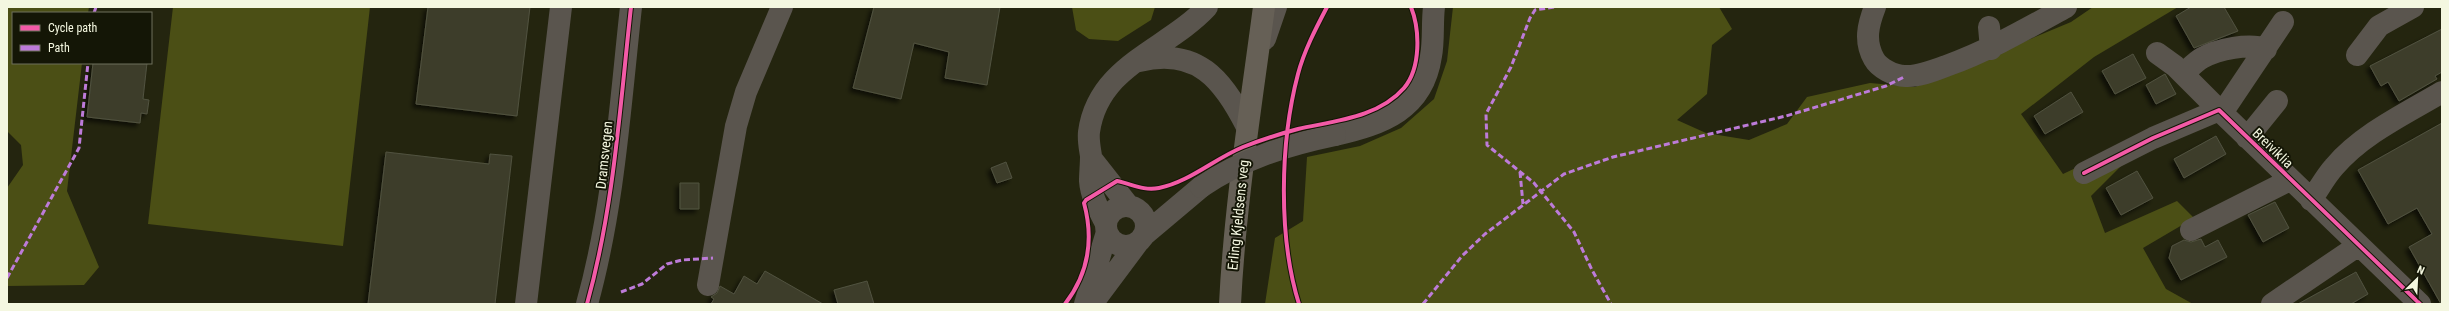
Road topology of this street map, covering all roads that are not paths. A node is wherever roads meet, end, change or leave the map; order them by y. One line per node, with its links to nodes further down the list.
1 (561, 7): 36 (street)
2 (631, 7): 37 (street, Dramsvegen)
3 (782, 7): 35 (street)
4 (1207, 7): 17 (street)
5 (1264, 7): 18 (highway, Erling Kjeldsens veg)
6 (1276, 7): 18 (street)
7 (1875, 7): 13 (street)
8 (2066, 7): 13 (street)
9 (2413, 7): 16 (street)
10 (1429, 12): 28 (street, bridge)
11 (2283, 22): 14 (street)
12 (1989, 27): 13 (street)
13 (1991, 49)
14 (2266, 49): 19 (street); 22 (street)
15 (2157, 53): 19 (street, Breiviklia)
16 (2357, 55)
17 (1130, 63): 23 (street); 25 (street)
18 (1256, 64): 23 (highway, Erling Kjeldsens veg)
19 (2183, 74): 22 (street, Breiviklia)
20 (2442, 92): 29 (street)
21 (2277, 101): 24 (street)
22 (2220, 112): 24 (street, Breiviklia); 26 (street)
23 (1247, 127): 40 (highway, Erling Kjeldsens veg)
24 (2247, 138): 27 (street, Breiviklia)
25 (1091, 158): 30 (street); 31 (street)
26 (2084, 173)
27 (2290, 180): 29 (street, Breiviklia); 32 (street)
28 (1196, 190): 30 (street); 33 (street)
29 (2311, 200): 34 (street, Breiviklia)
30 (1132, 206): 31 (street); 33 (street)
31 (1106, 228): 33 (street); 38 (street)
32 (2192, 230)
33 (1142, 238): 39 (street)
34 (2358, 245): 41 (street); 42 (street, Breiviklia)
35 (708, 285)
36 (526, 304)
37 (588, 304)
38 (1085, 304)
39 (1092, 304)
40 (1230, 304)
41 (2272, 304)
42 (2420, 304)

